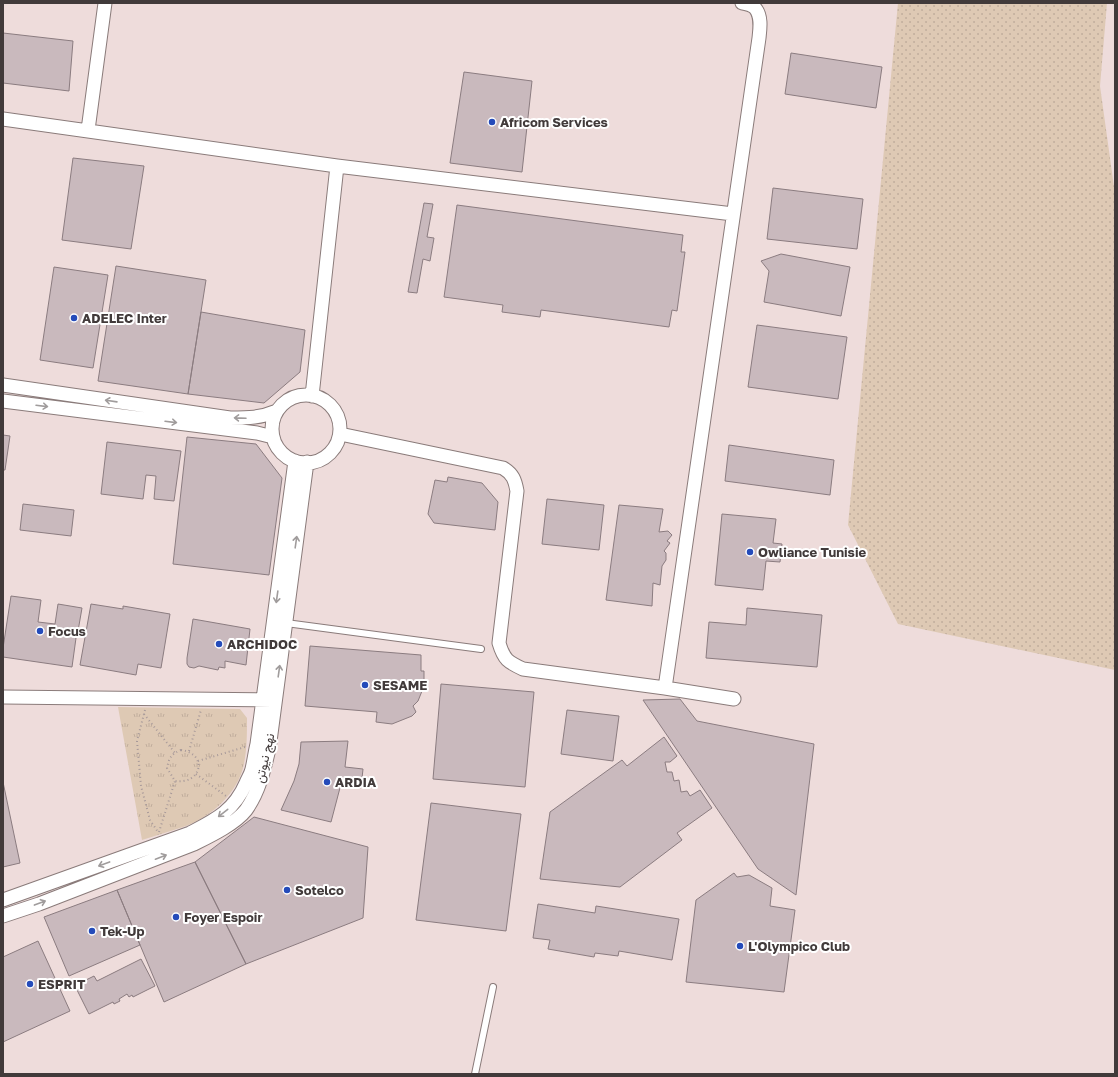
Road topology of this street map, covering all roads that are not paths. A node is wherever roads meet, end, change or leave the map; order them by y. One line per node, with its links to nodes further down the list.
1 (105, 3): 4 (street)
2 (742, 3): 6 (street)
3 (3, 119): 4 (street)
4 (88, 130): 5 (street)
5 (337, 166): 6 (street); 8 (street)
6 (733, 214): 16 (street)
7 (3, 385): 10 (street, one-way to 7)
8 (312, 396): 10 (street); 11 (street)
9 (3, 401): 12 (street, one-way to 12)
10 (277, 411): 12 (street)
11 (340, 434): 13 (street); 16 (street)
12 (274, 437): 13 (street)
13 (301, 462): 14 (street, نهج نيوتن, one-way to 13); 19 (street, نهج نيوتن, one-way to 19)
14 (286, 623): 15 (lane); 19 (street, نهج نيوتن, one-way to 14)
15 (481, 649)
16 (664, 688): 18 (street)
17 (3, 697): 19 (street)
18 (734, 699)
19 (269, 700): 20 (street, نهج نيوتن); 20 (street, نهج نيوتن)
20 (241, 801): 21 (street, نهج نيوتن, one-way to 21); 22 (street, نهج نيوتن, one-way to 20)
21 (3, 900)
22 (3, 916)
23 (493, 987): 24 (lane)
24 (475, 1074)

